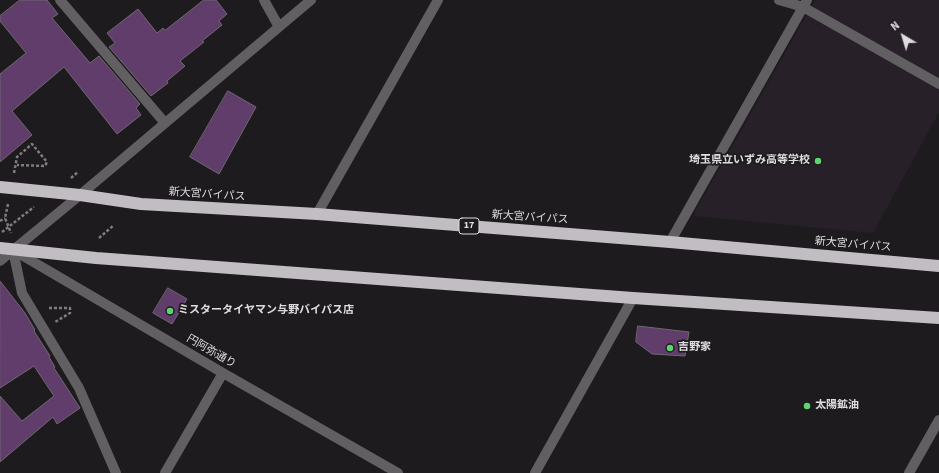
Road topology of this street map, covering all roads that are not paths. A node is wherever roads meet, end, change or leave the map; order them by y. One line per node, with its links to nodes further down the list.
1 (60, 0): 9 (street)
2 (264, 0): 7 (street)
3 (311, 0): 7 (street)
4 (438, 0): 12 (street)
5 (779, 0): 6 (street)
6 (805, 3): 8 (street); 13 (street)
7 (279, 27): 9 (street)
8 (939, 84)
9 (165, 123): 11 (street)
10 (0, 187): 11 (highway, 新大宮バイパス / 17)
11 (80, 195): 12 (highway, 新大宮バイパス / 17); 15 (street)
12 (317, 214): 13 (highway, 新大宮バイパス / 17)
13 (670, 242): 17 (highway, 新大宮バイパス / 17)
14 (0, 248): 15 (highway)
15 (13, 250): 16 (street); 18 (highway); 20 (street, 円阿弥通り); 22 (street)
16 (0, 261)
17 (939, 266)
18 (633, 298): 19 (highway); 25 (street)
19 (939, 318)
20 (224, 373): 23 (street); 24 (street, 円阿弥通り)
21 (939, 420): 26 (street)
22 (116, 473)
23 (165, 473)
24 (398, 473)
25 (535, 473)
26 (909, 473)

